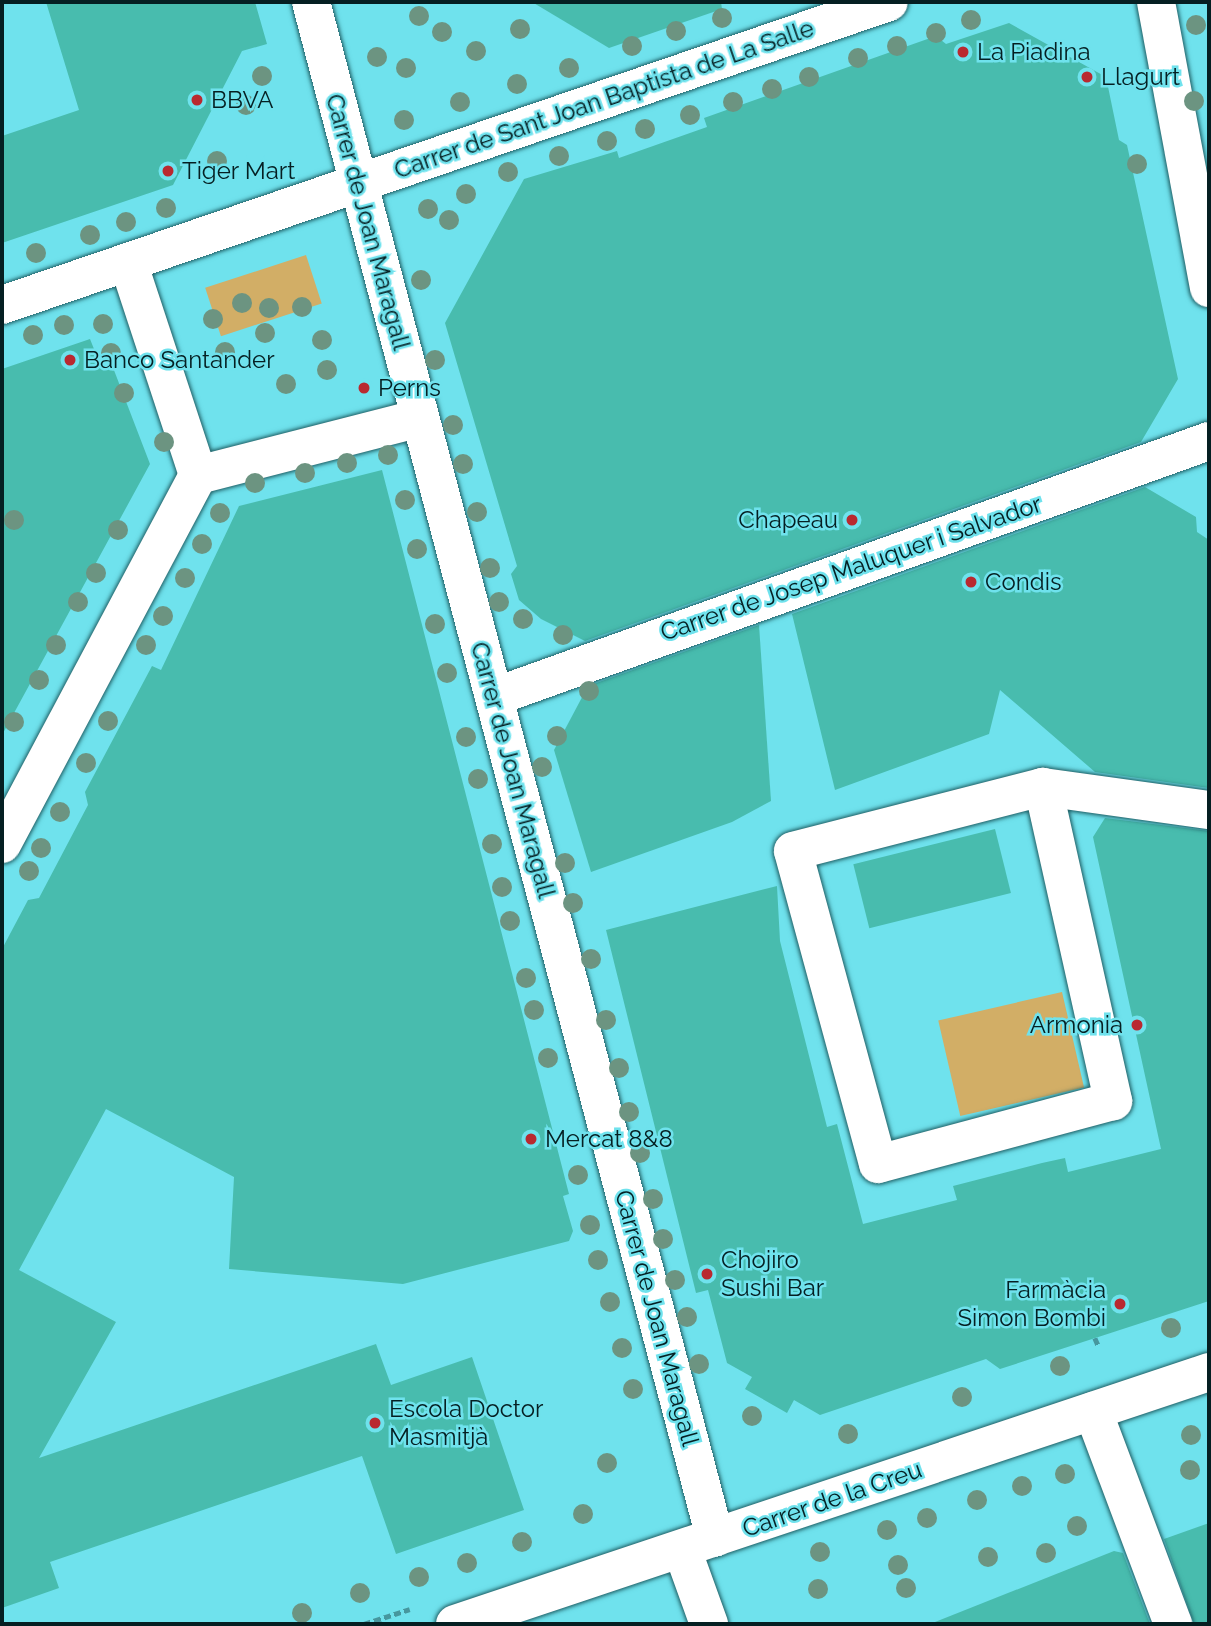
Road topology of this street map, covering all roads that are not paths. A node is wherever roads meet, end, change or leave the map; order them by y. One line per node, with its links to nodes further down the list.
1 (311, 2): 4 (street, Carrer de Joan Maragall)
2 (889, 2): 4 (street, Carrer de Sant Joan Baptista de La Salle)
3 (1156, 2): 6 (street)
4 (357, 184): 5 (street, Carrer de Sant Joan Baptista de La Salle); 8 (street, Carrer de Joan Maragall)
5 (128, 262): 7 (street, Carrer de Sant Joan Baptista de La Salle); 10 (street)
6 (1209, 288)
7 (2, 305)
8 (420, 418): 10 (street); 11 (street, Carrer de Joan Maragall)
9 (1209, 441): 11 (street, Carrer de Josep Maluquer i Salvador)
10 (198, 475): 14 (street)
11 (495, 697): 17 (street, Carrer de Joan Maragall)
12 (1042, 787): 12 (street); 13 (street)
13 (1209, 810)
14 (2, 844)
15 (1209, 1373): 16 (street, Carrer de la Creu)
16 (1093, 1411): 17 (street, Carrer de la Creu); 20 (street)
17 (698, 1543): 18 (street, Carrer de la Creu); 19 (street, Carrer de Joan Maragall)
18 (455, 1624)
19 (709, 1624)
20 (1173, 1624)

